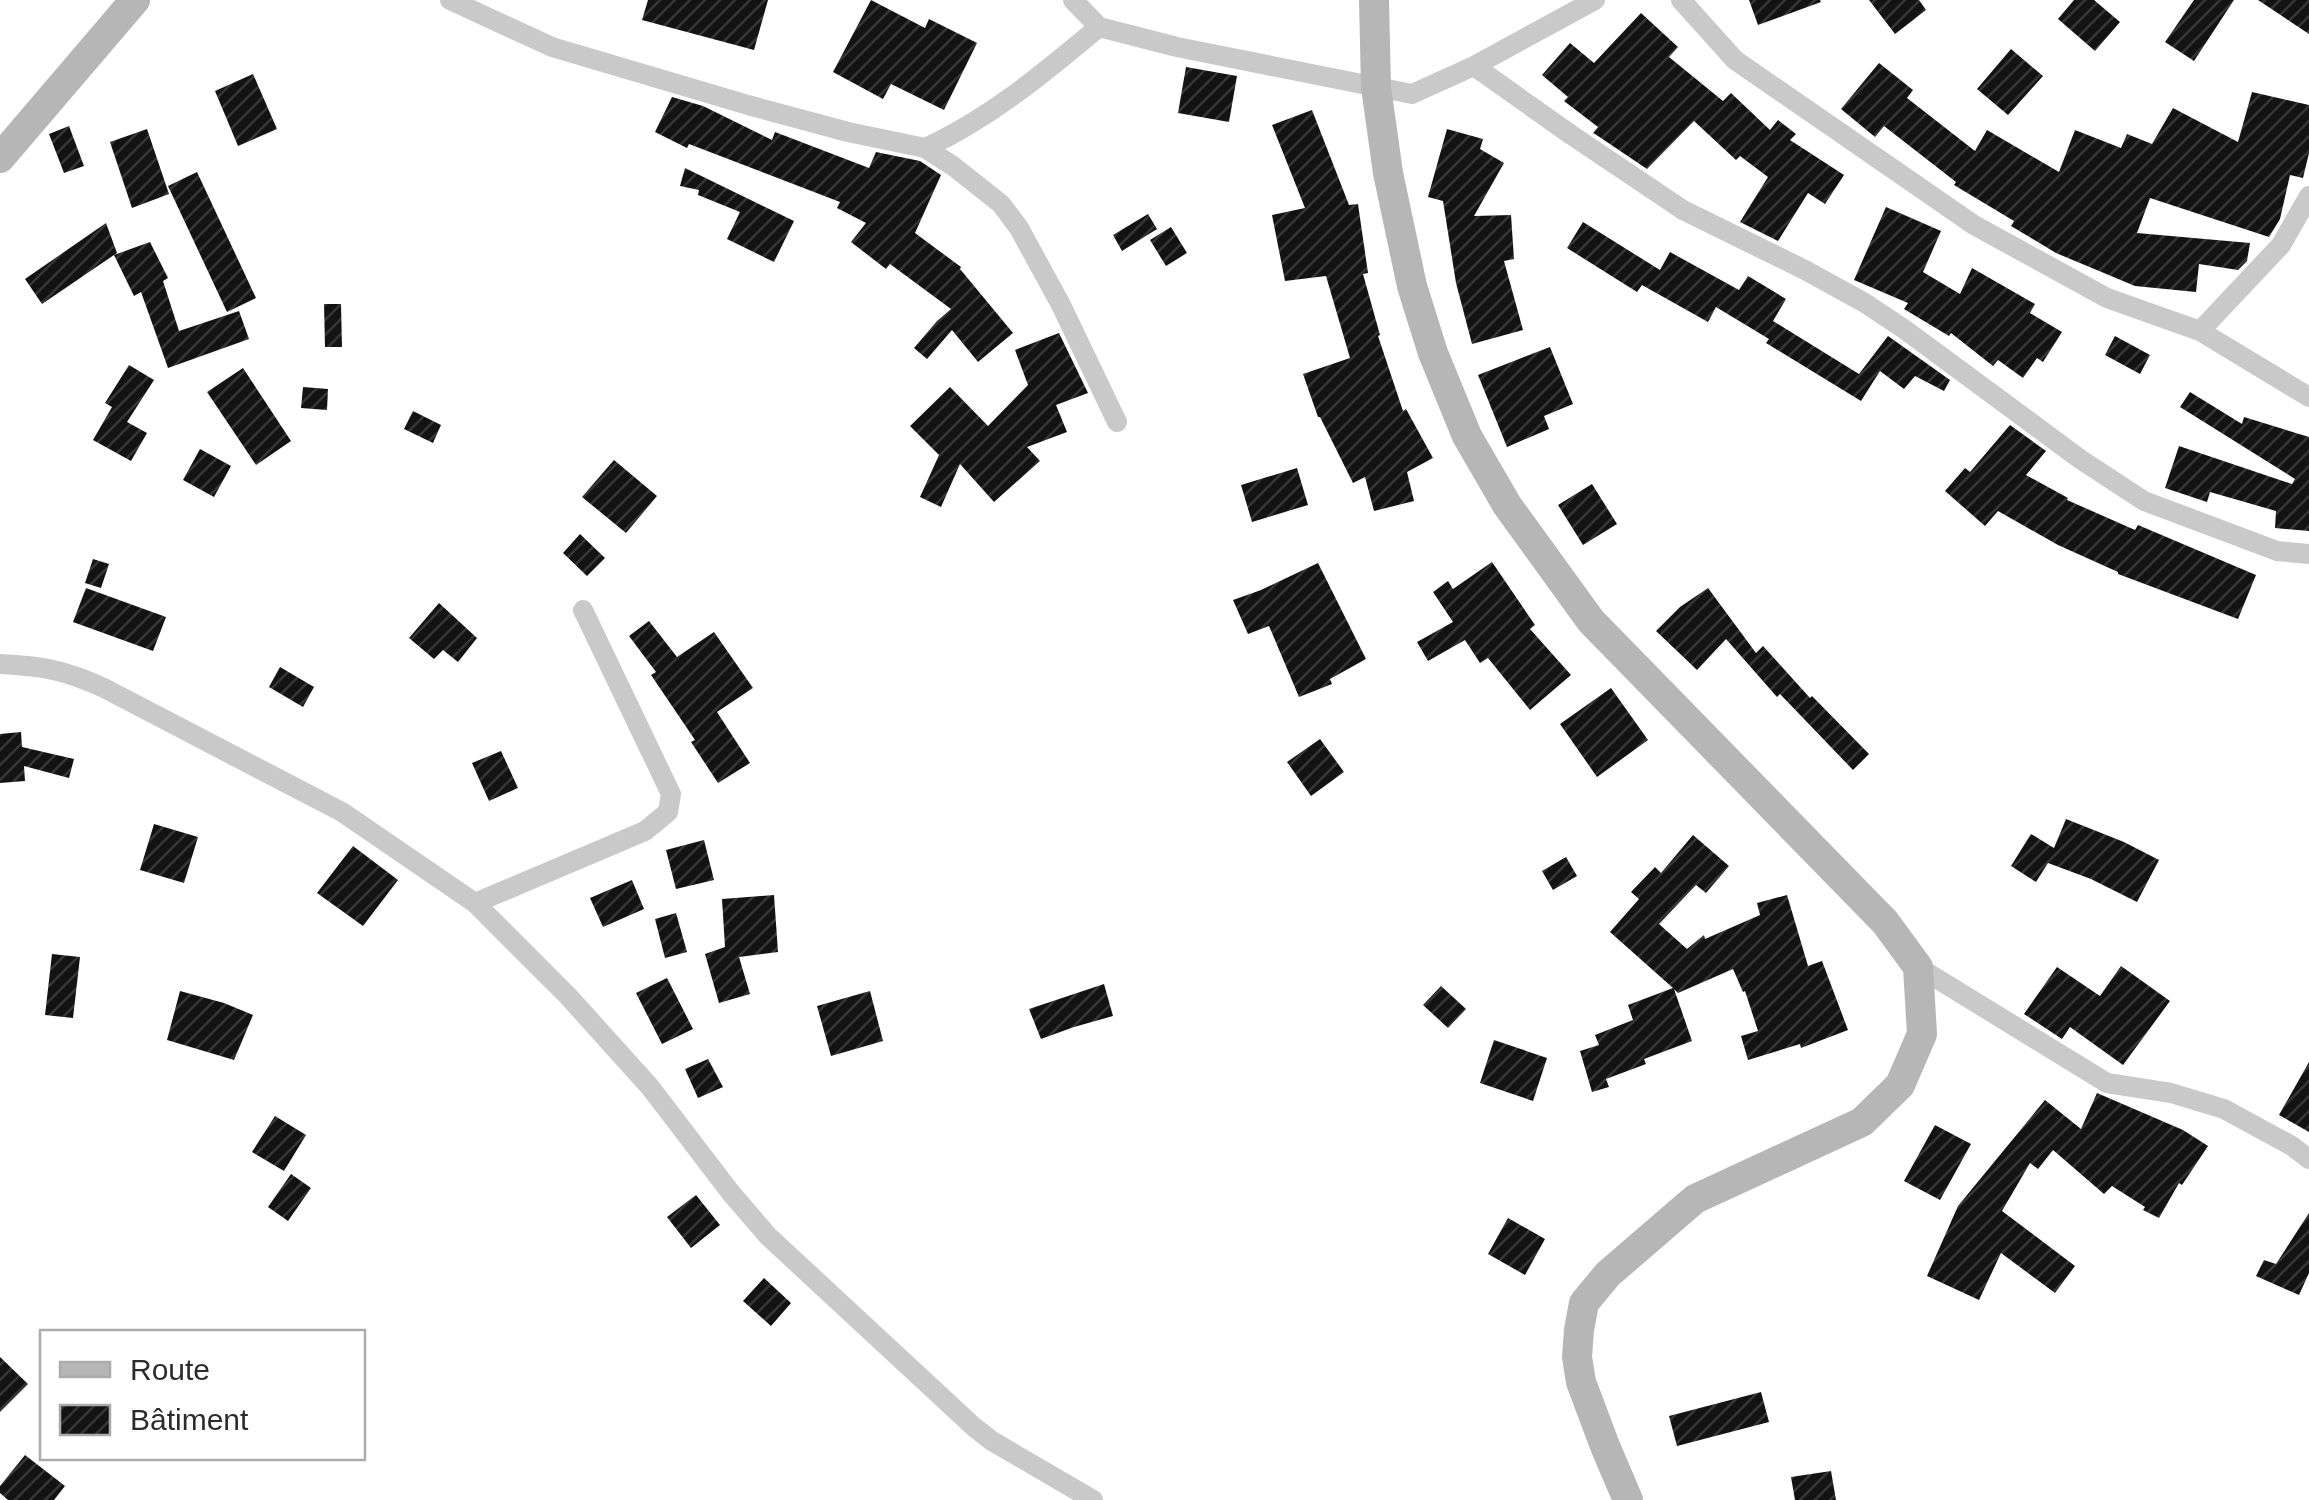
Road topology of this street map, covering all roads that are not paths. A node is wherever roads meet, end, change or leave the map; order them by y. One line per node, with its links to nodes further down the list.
1 (135, 0): 11 (main road)
2 (450, 0): 10 (street)
3 (1073, 0): 7 (street)
4 (1374, 0): 9 (main road)
5 (1595, 0): 8 (street)
6 (1681, 0): 13 (street)
7 (1099, 28): 9 (street); 10 (street)
8 (1474, 66): 9 (street); 16 (street)
9 (1376, 86): 20 (main road)
10 (925, 148): 15 (street)
11 (0, 158)
12 (2309, 196): 13 (street)
13 (2200, 331): 14 (street)
14 (2309, 397)
15 (1117, 422)
16 (2309, 554)
17 (583, 610): 19 (street)
18 (0, 664): 19 (street)
19 (476, 903): 22 (street)
20 (1918, 967): 21 (street); 23 (main road)
21 (2309, 1159)
22 (1092, 1500)
23 (1628, 1500)

